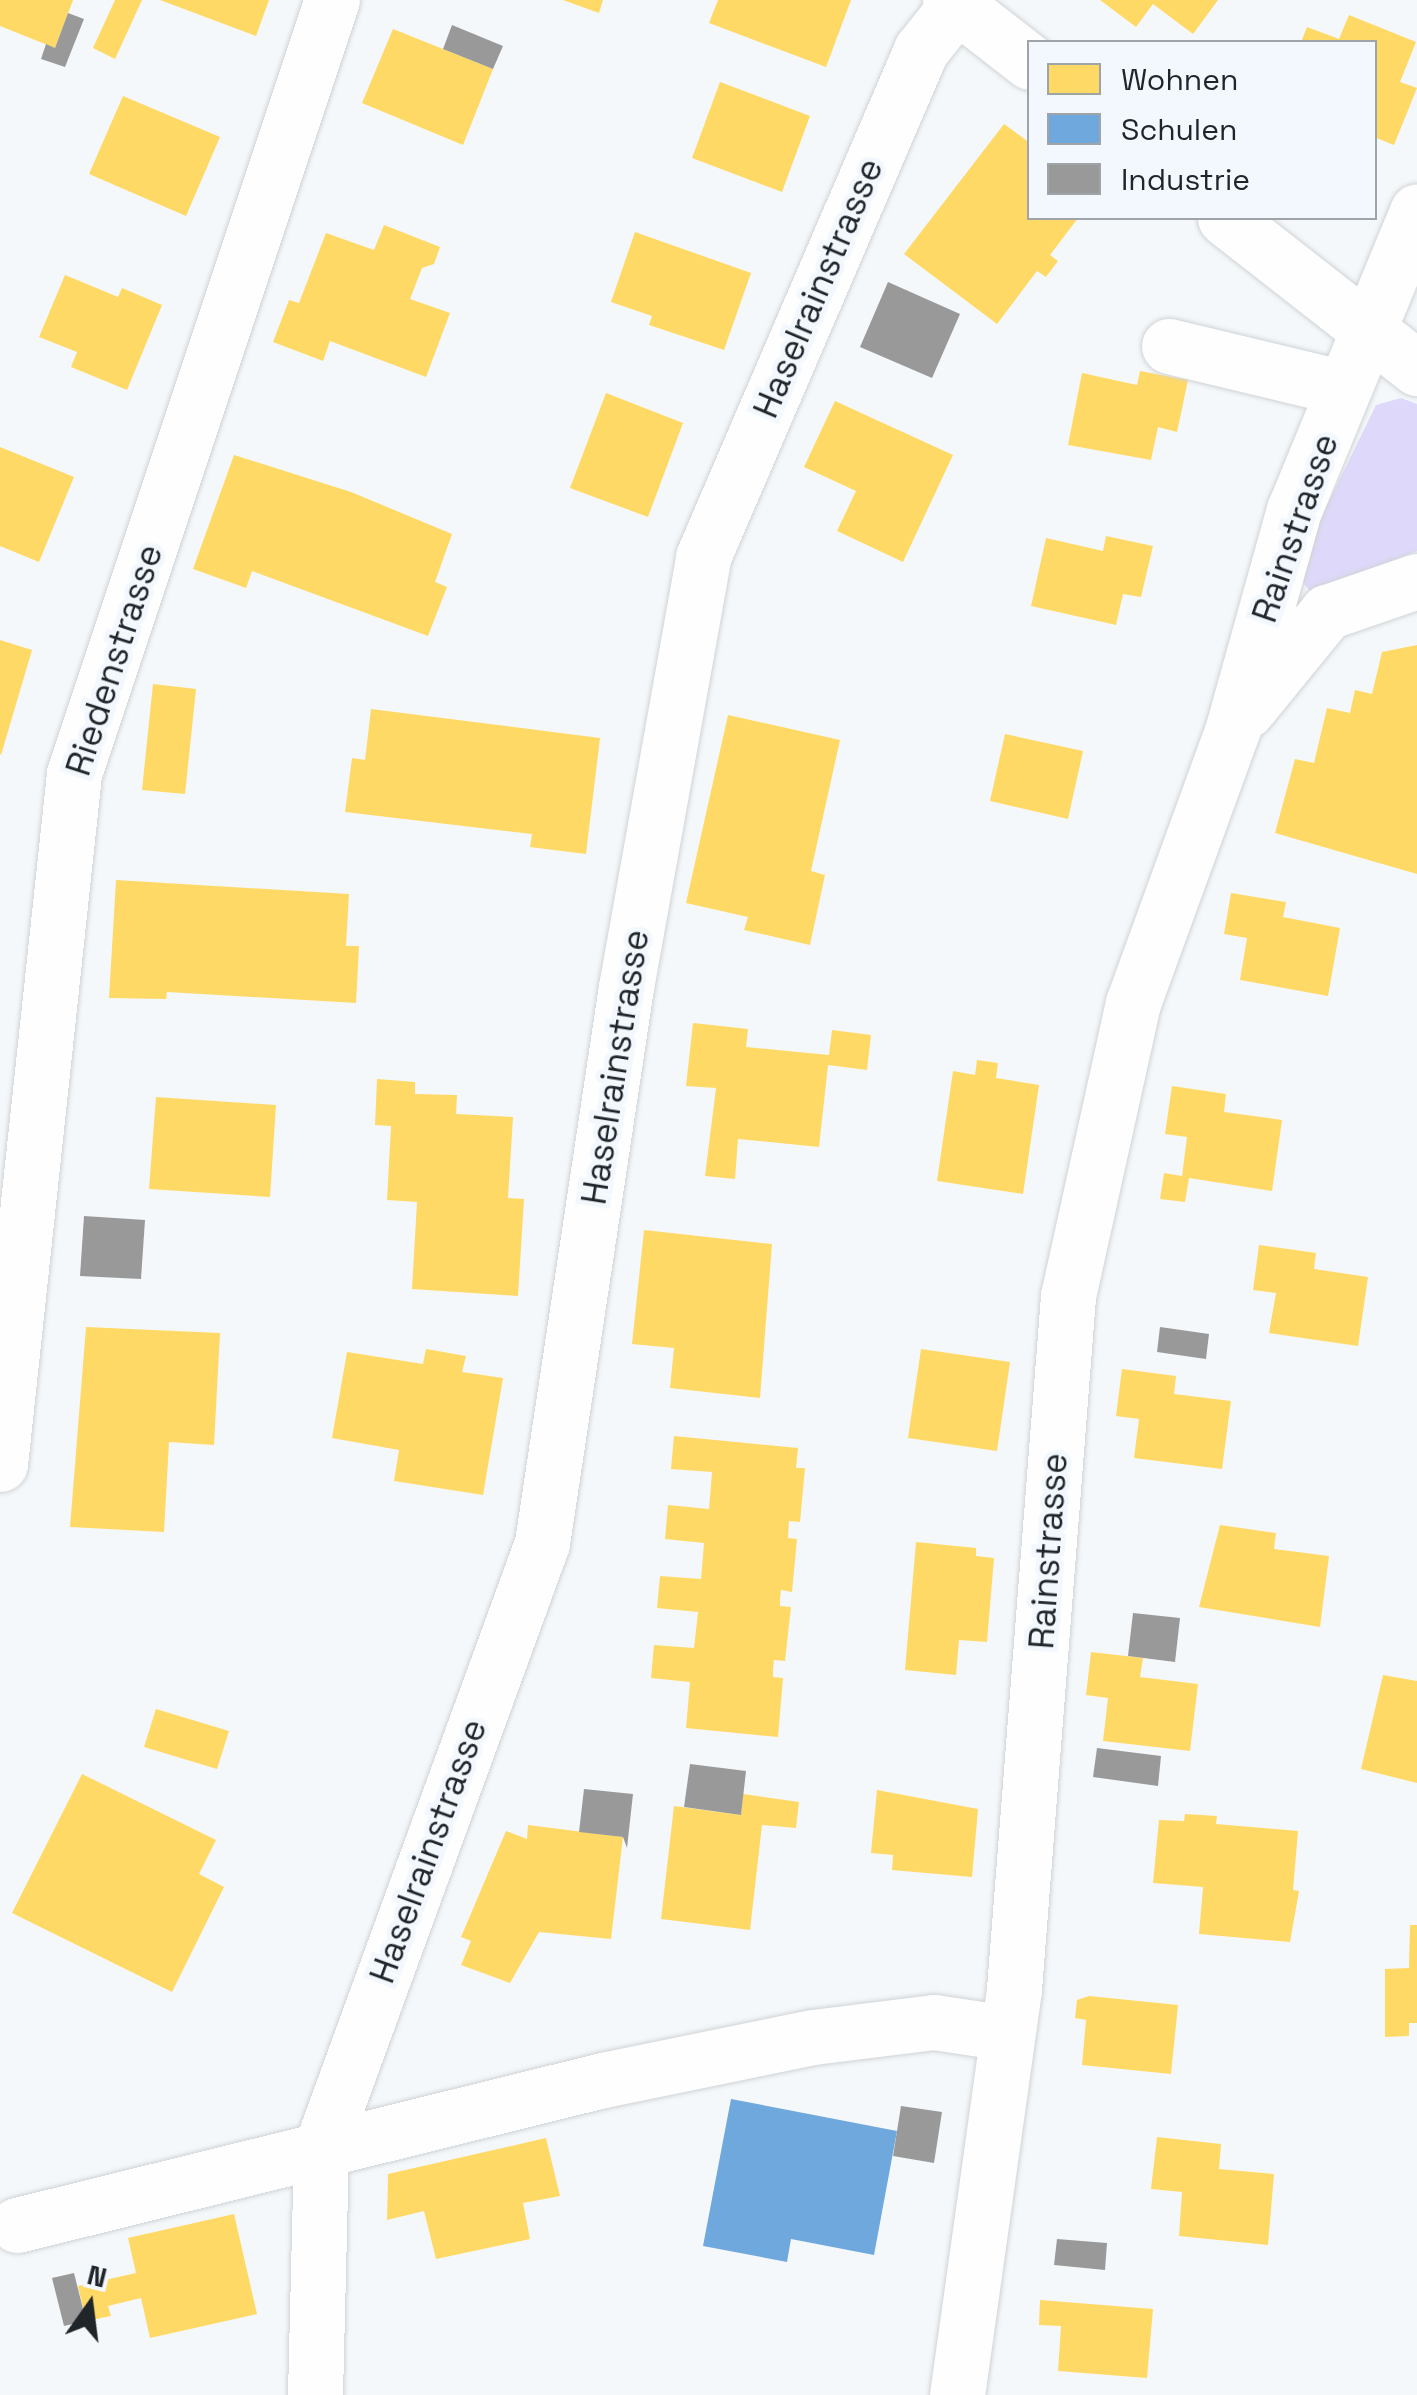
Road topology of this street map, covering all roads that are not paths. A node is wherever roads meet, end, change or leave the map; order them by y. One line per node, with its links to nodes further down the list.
1 (332, 0): 12 (street, Riedenstrasse)
2 (953, 3): 3 (street); 14 (street, Haselrainstrasse)
3 (1027, 60)
4 (1417, 212): 6 (street, Rainstrasse)
5 (1228, 220): 6 (street)
6 (1368, 331): 8 (street); 9 (street, Rainstrasse)
7 (1169, 346): 9 (street)
8 (1417, 368)
9 (1344, 388): 11 (street, Rainstrasse)
10 (1417, 582): 11 (street, Rainstrasse)
11 (1233, 728): 13 (street, Rainstrasse)
12 (0, 1464)
13 (1008, 2033): 14 (street); 17 (street, Rainstrasse)
14 (322, 2148): 15 (street); 16 (street, Haselrainstrasse)
15 (17, 2224)
16 (315, 2395)
17 (957, 2395)

